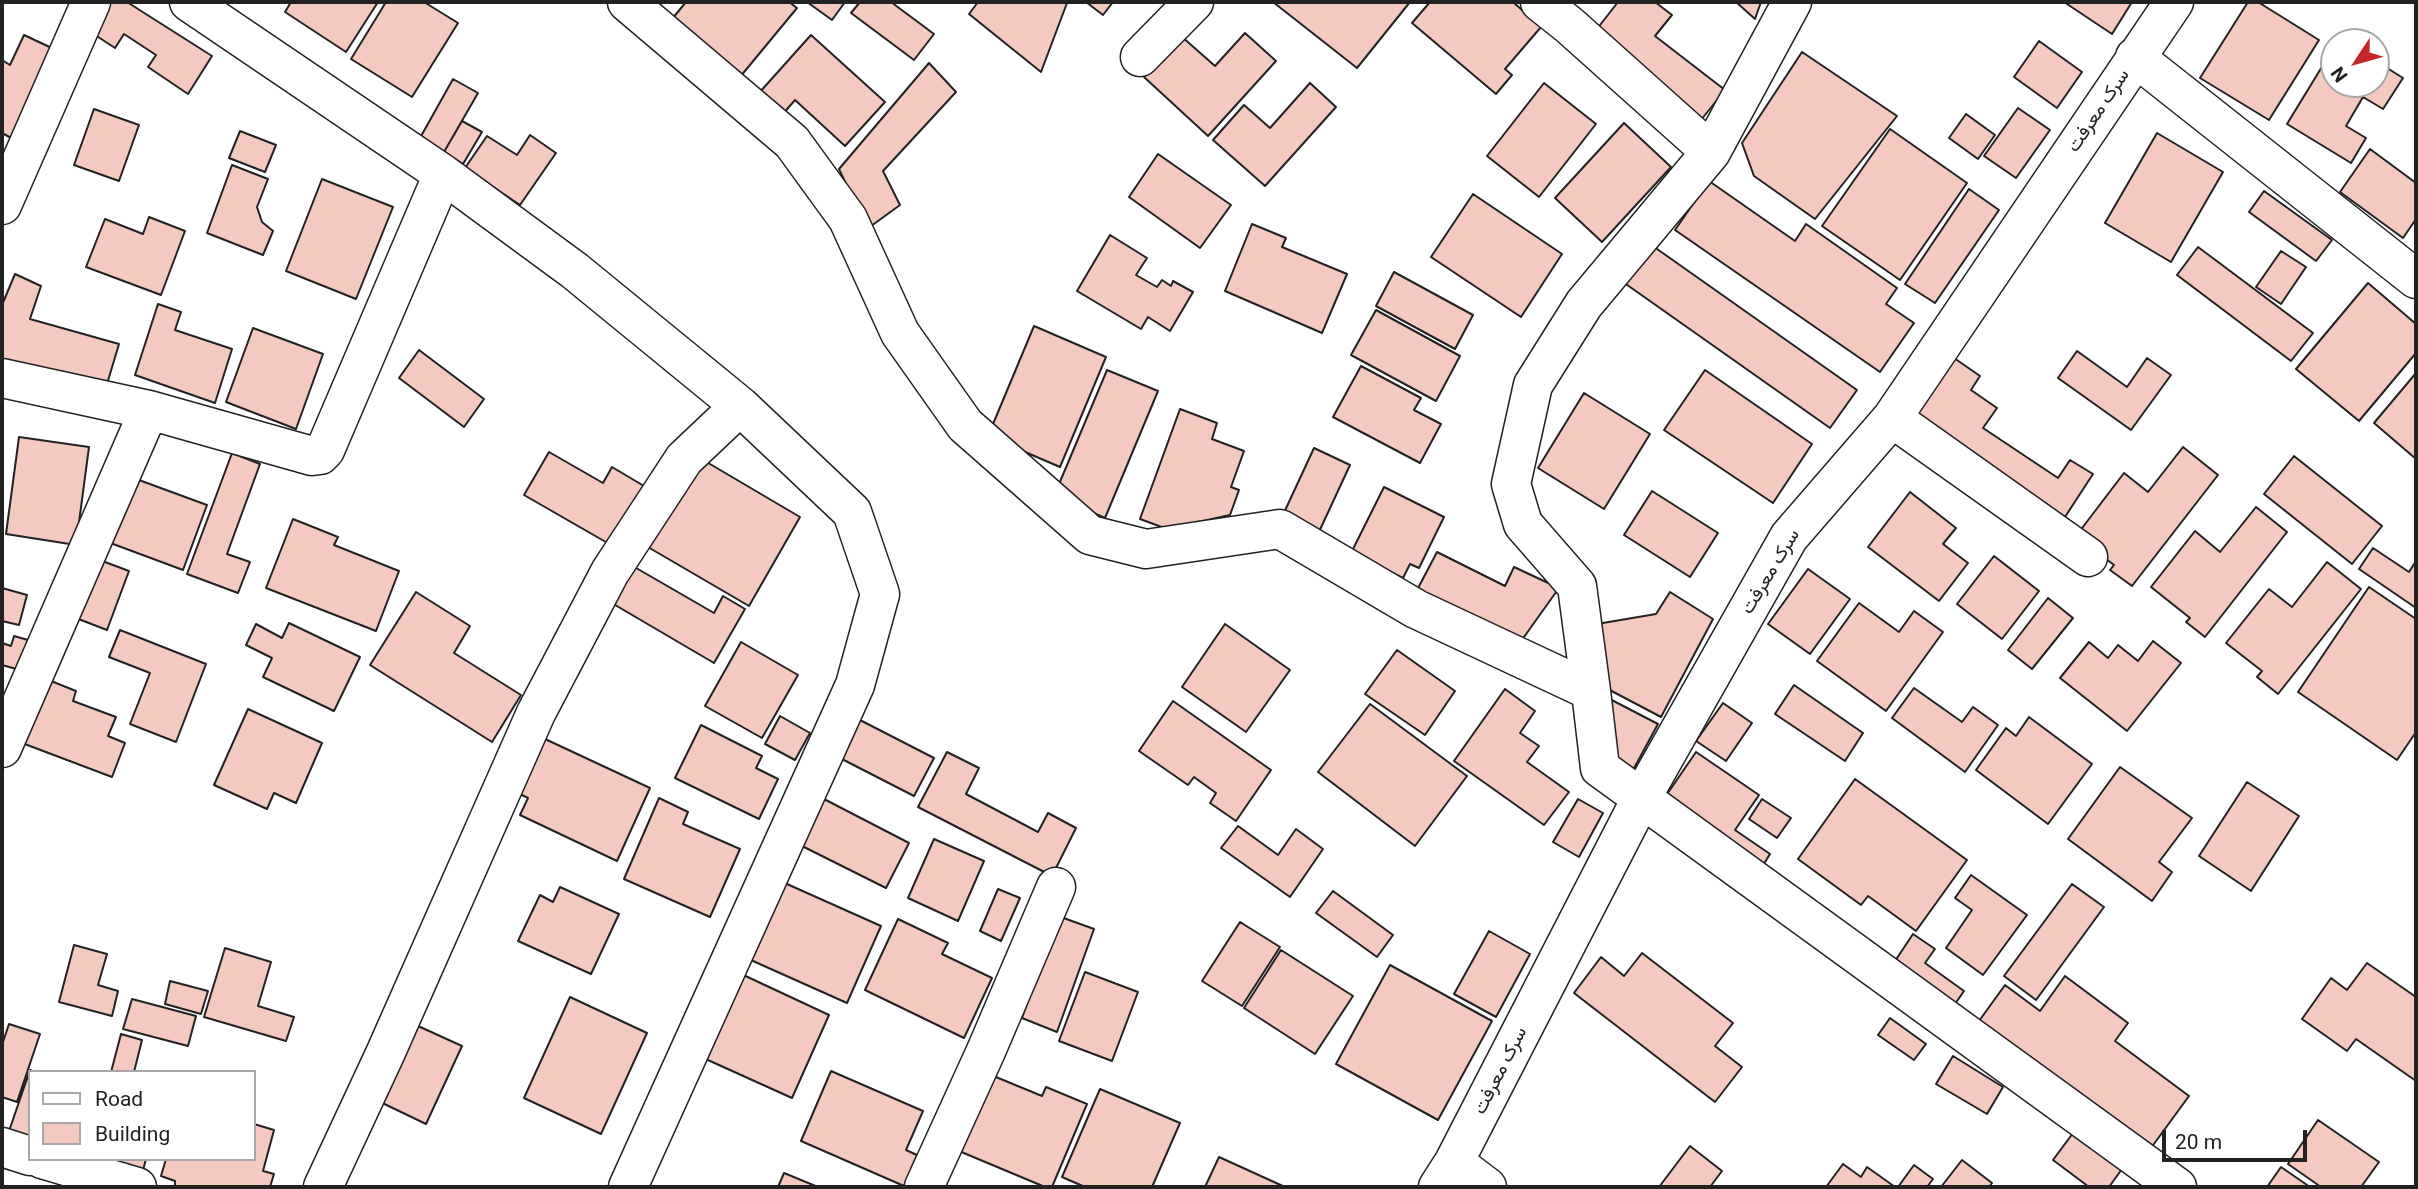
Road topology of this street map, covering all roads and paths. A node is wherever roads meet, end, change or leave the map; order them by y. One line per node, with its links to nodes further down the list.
1 (91, 2): 12 (street)
2 (189, 2): 11 (street)
3 (627, 2): 19 (street)
4 (1194, 2): 8 (street)
5 (1540, 2): 10 (street)
6 (1792, 2): 10 (street)
7 (2174, 2): 9 (street, سرک معرفت)
8 (1140, 57)
9 (2135, 57): 13 (street); 17 (street, سرک معرفت)
10 (1711, 152): 19 (street)
11 (443, 174): 15 (street); 16 (street)
12 (2, 205)
13 (2416, 279)
14 (2, 378): 16 (street)
15 (740, 406): 29 (street); 30 (street)
16 (149, 410): 20 (street)
17 (1892, 418): 18 (street); 21 (street, سرک معرفت)
18 (2088, 558)
19 (1591, 691): 21 (street)
20 (2, 748)
21 (1642, 797): 26 (street, سرک معرفت); 27 (street)
22 (1056, 887): 31 (street)
23 (2, 1147): 24 (street)
24 (28, 1155)
25 (49, 1161): 28 (street)
26 (1446, 1174): 32 (street)
27 (2159, 1182)
28 (137, 1187)
29 (323, 1187)
30 (628, 1187)
31 (924, 1187)
32 (1487, 1187)

